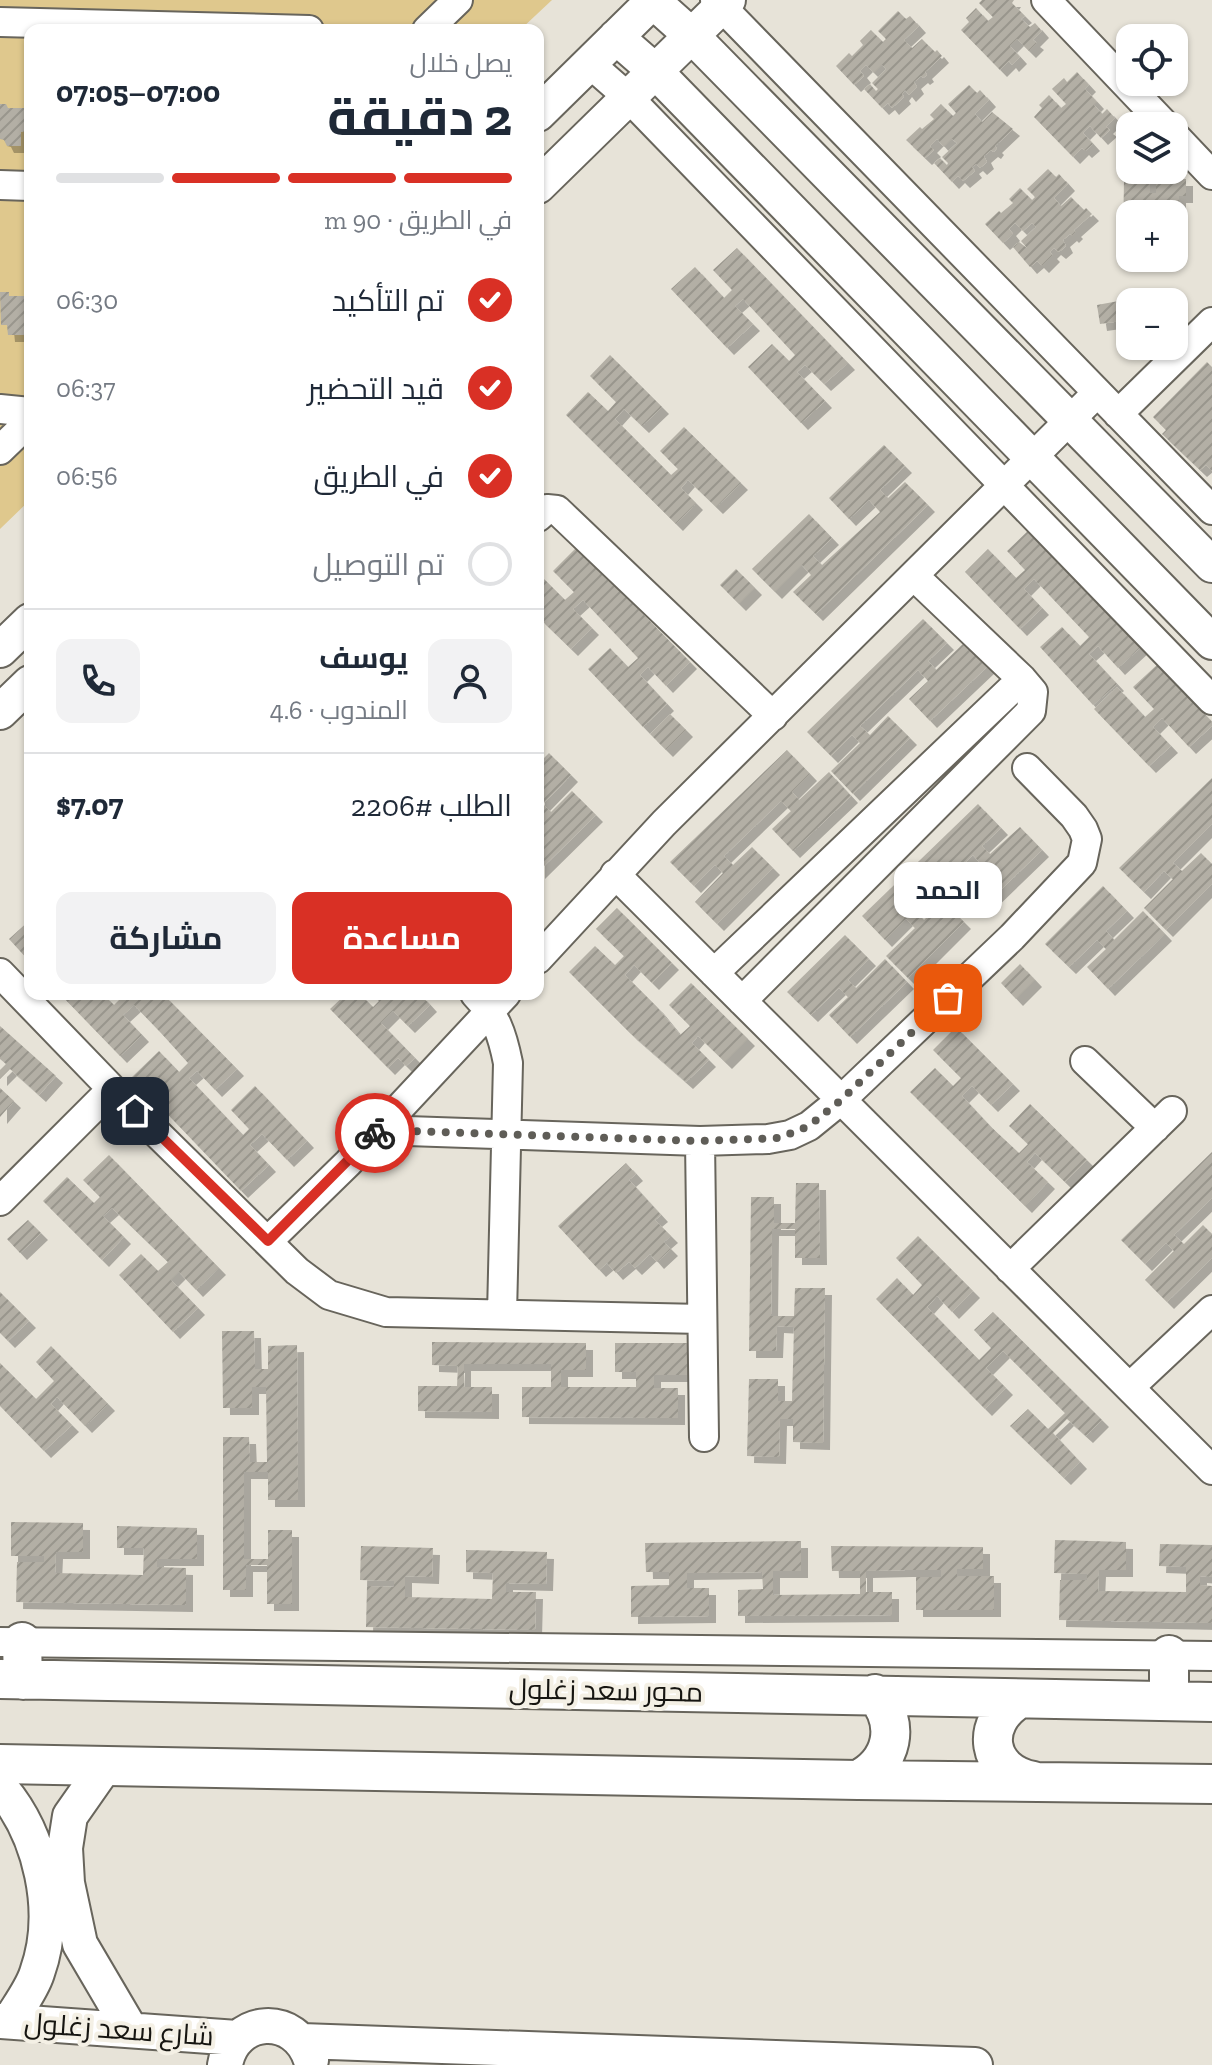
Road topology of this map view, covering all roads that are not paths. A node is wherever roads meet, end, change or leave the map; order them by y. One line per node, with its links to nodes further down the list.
1 (458, 0): 7 (street)
2 (653, 1): 8 (street); 9 (street)
3 (722, 2): 8 (street); 21 (street)
4 (1059, 5): 14 (street)
5 (0, 22): 6 (street)
6 (77, 24)
7 (433, 24)
8 (692, 36): 11 (street); 25 (street)
9 (616, 37): 10 (street); 11 (street)
10 (589, 63): 12 (street); 13 (street)
11 (655, 71): 12 (street); 28 (street)
12 (629, 98): 17 (street); 29 (street)
13 (544, 108)
14 (1154, 112)
15 (1188, 150): 16 (street)
16 (1212, 175)
17 (544, 180)
18 (0, 185): 19 (street)
19 (24, 186)
20 (1212, 322): 24 (street)
21 (1097, 393): 24 (street); 25 (street)
22 (0, 409): 23 (street)
23 (24, 411)
24 (1118, 414): 30 (street)
25 (1070, 421): 28 (street); 32 (street)
26 (24, 427): 27 (street)
27 (0, 450)
28 (1032, 459): 29 (street); 35 (street)
29 (1006, 485): 33 (street); 39 (street)
30 (1212, 510)
31 (544, 512): 41 (street)
32 (1212, 565)
33 (914, 576): 37 (street); 41 (street)
34 (24, 627): 36 (street)
35 (1212, 642)
36 (0, 650)
37 (1022, 679): 46 (street); 50 (street)
38 (24, 689): 40 (street)
39 (1212, 700)
40 (0, 712)
41 (773, 716): 43 (street)
42 (1027, 768): 53 (street)
43 (615, 874): 44 (street); 46 (street)
44 (544, 952)
45 (0, 973): 47 (street)
46 (714, 973): 50 (street)
47 (24, 998)
48 (26, 1000): 52 (street)
49 (491, 1000): 54 (street); 55 (street)
50 (742, 1001): 53 (street)
51 (1085, 1061): 59 (street)
52 (112, 1089): 57 (street); 58 (street)
53 (841, 1100): 56 (street); 59 (street)
54 (378, 1130): 55 (street); 58 (street)
55 (507, 1134): 56 (street); 61 (street)
56 (700, 1141): 62 (street)
57 (1, 1196)
58 (268, 1241): 61 (street)
59 (1010, 1269): 63 (street)
60 (1212, 1310): 63 (street)
61 (502, 1314): 62 (street)
62 (702, 1319): 64 (street)
63 (1130, 1387): 65 (street)
64 (704, 1437)
65 (1212, 1470)
66 (11, 1642): 67 (street); 69 (main road)
67 (1169, 1655): 68 (street); 72 (main road)
68 (1212, 1656)
69 (12, 1680): 70 (main road, محور سعد زغلول)
70 (875, 1694): 71 (main road, محور سعد زغلول); 76 (main road)
71 (1019, 1699): 72 (main road, محور سعد زغلول); 77 (main road)
72 (1169, 1701): 73 (main road, محور سعد زغلول)
73 (1212, 1702)
74 (0, 1764): 75 (main road)
75 (105, 1766): 76 (main road); 81 (street)
76 (858, 1780): 77 (main road)
77 (1033, 1781): 78 (main road)
78 (1212, 1784)
79 (0, 1787): 80 (street)
80 (5, 2021): 81 (street, شارع سعد زغلول)
81 (130, 2029): 82 (street, شارع سعد زغلول)
82 (231, 2052): 83 (street)
83 (307, 2053): 84 (street)
84 (975, 2065)

